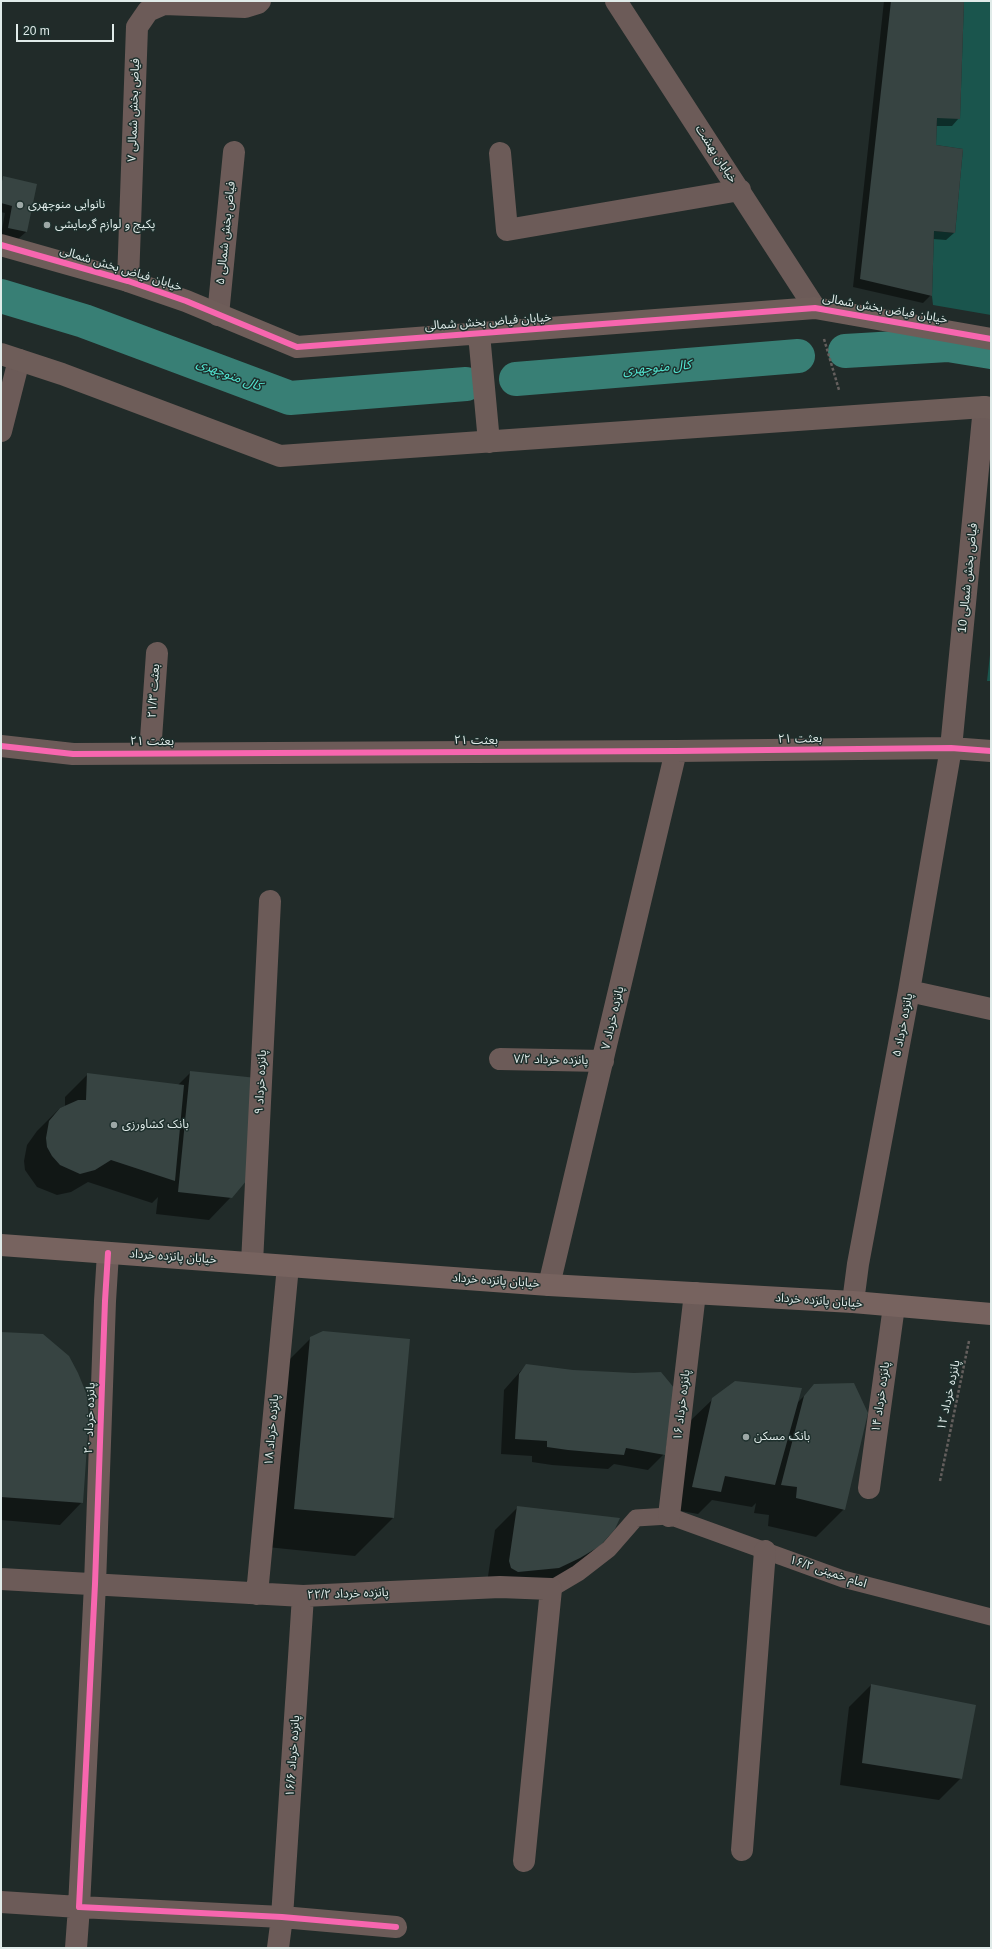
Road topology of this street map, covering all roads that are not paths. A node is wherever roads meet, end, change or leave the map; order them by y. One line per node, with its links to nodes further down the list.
1 (260, 1): 7 (street, فیاض بخش شمالی ۷)
2 (616, 1): 5 (street, خیابان بهشت)
3 (234, 152): 9 (street, فیاض بخش شمالی ۵)
4 (500, 153): 5 (street)
5 (740, 190): 8 (street, خیابان بهشت)
6 (1, 245): 7 (street, خیابان فیاض بخش شمالی)
7 (128, 281): 9 (street, خیابان فیاض بخش شمالی)
8 (815, 308): 10 (street, خیابان فیاض بخش شمالی); 11 (street, خیابان فیاض بخش شمالی)
9 (218, 315): 10 (street, خیابان فیاض بخش شمالی)
10 (479, 334): 15 (street)
11 (991, 339)
12 (10, 357): 14 (street); 15 (street)
13 (988, 408): 15 (street); 18 (street, فیاض بخش شمالی 10)
14 (1, 431)
15 (489, 442)
16 (157, 653): 21 (street, بعثت ۲۱/۳)
17 (1, 746): 21 (street, بعثت ۲۱)
18 (951, 748): 19 (street, بعثت ۲۱); 20 (street, بعثت ۲۱); 23 (street, پانزده خرداد ۵)
19 (676, 751): 21 (street, بعثت ۲۱); 26 (street, پانزده خرداد ۷)
20 (991, 751)
21 (150, 753)
22 (270, 901): 29 (street, پانزده خرداد ۹)
23 (909, 991): 24 (street); 33 (street, پانزده خرداد ۵)
24 (991, 1009)
25 (500, 1059): 26 (street, پانزده خرداد ۷/۲)
26 (603, 1061): 31 (street, پانزده خرداد ۷)
27 (1, 1245): 28 (main road, خیابان پانزده خرداد)
28 (108, 1253): 29 (main road, خیابان پانزده خرداد); 40 (street, پانزده خرداد ۲۰)
29 (252, 1263): 30 (main road, خیابان پانزده خرداد)
30 (288, 1266): 31 (main road, خیابان پانزده خرداد); 42 (street, پانزده خرداد ۱۸)
31 (549, 1285): 32 (main road, خیابان پانزده خرداد)
32 (695, 1294): 33 (main road, خیابان پانزده خرداد); 37 (street, پانزده خرداد ۱۶)
33 (853, 1302): 34 (main road, خیابان پانزده خرداد)
34 (894, 1306): 35 (main road, خیابان پانزده خرداد); 36 (street, پانزده خرداد ۱۴)
35 (983, 1313)
36 (868, 1488)
37 (669, 1516): 38 (lane, امام خمینی ۱۶/۲); 41 (lane)
38 (765, 1551): 44 (lane, امام خمینی ۱۶/۲); 45 (street)
39 (1, 1579): 40 (street, پانزده خرداد ۲۲/۲)
40 (95, 1584): 42 (street, پانزده خرداد ۲۲/۲); 48 (street, پانزده خرداد ۲۰)
41 (551, 1589): 43 (street, پانزده خرداد ۲۲/۲); 46 (street)
42 (256, 1594): 43 (street, پانزده خرداد ۲۲/۲)
43 (303, 1596): 49 (street, پانزده خرداد ۱۶/۶)
44 (991, 1617)
45 (742, 1850)
46 (524, 1861)
47 (1, 1902): 48 (street)
48 (79, 1907): 49 (street); 51 (street, پانزده خرداد ۲۰)
49 (282, 1917): 50 (street); 52 (street, پانزده خرداد ۱۶/۶)
50 (396, 1928)
51 (76, 1948)
52 (278, 1948)

